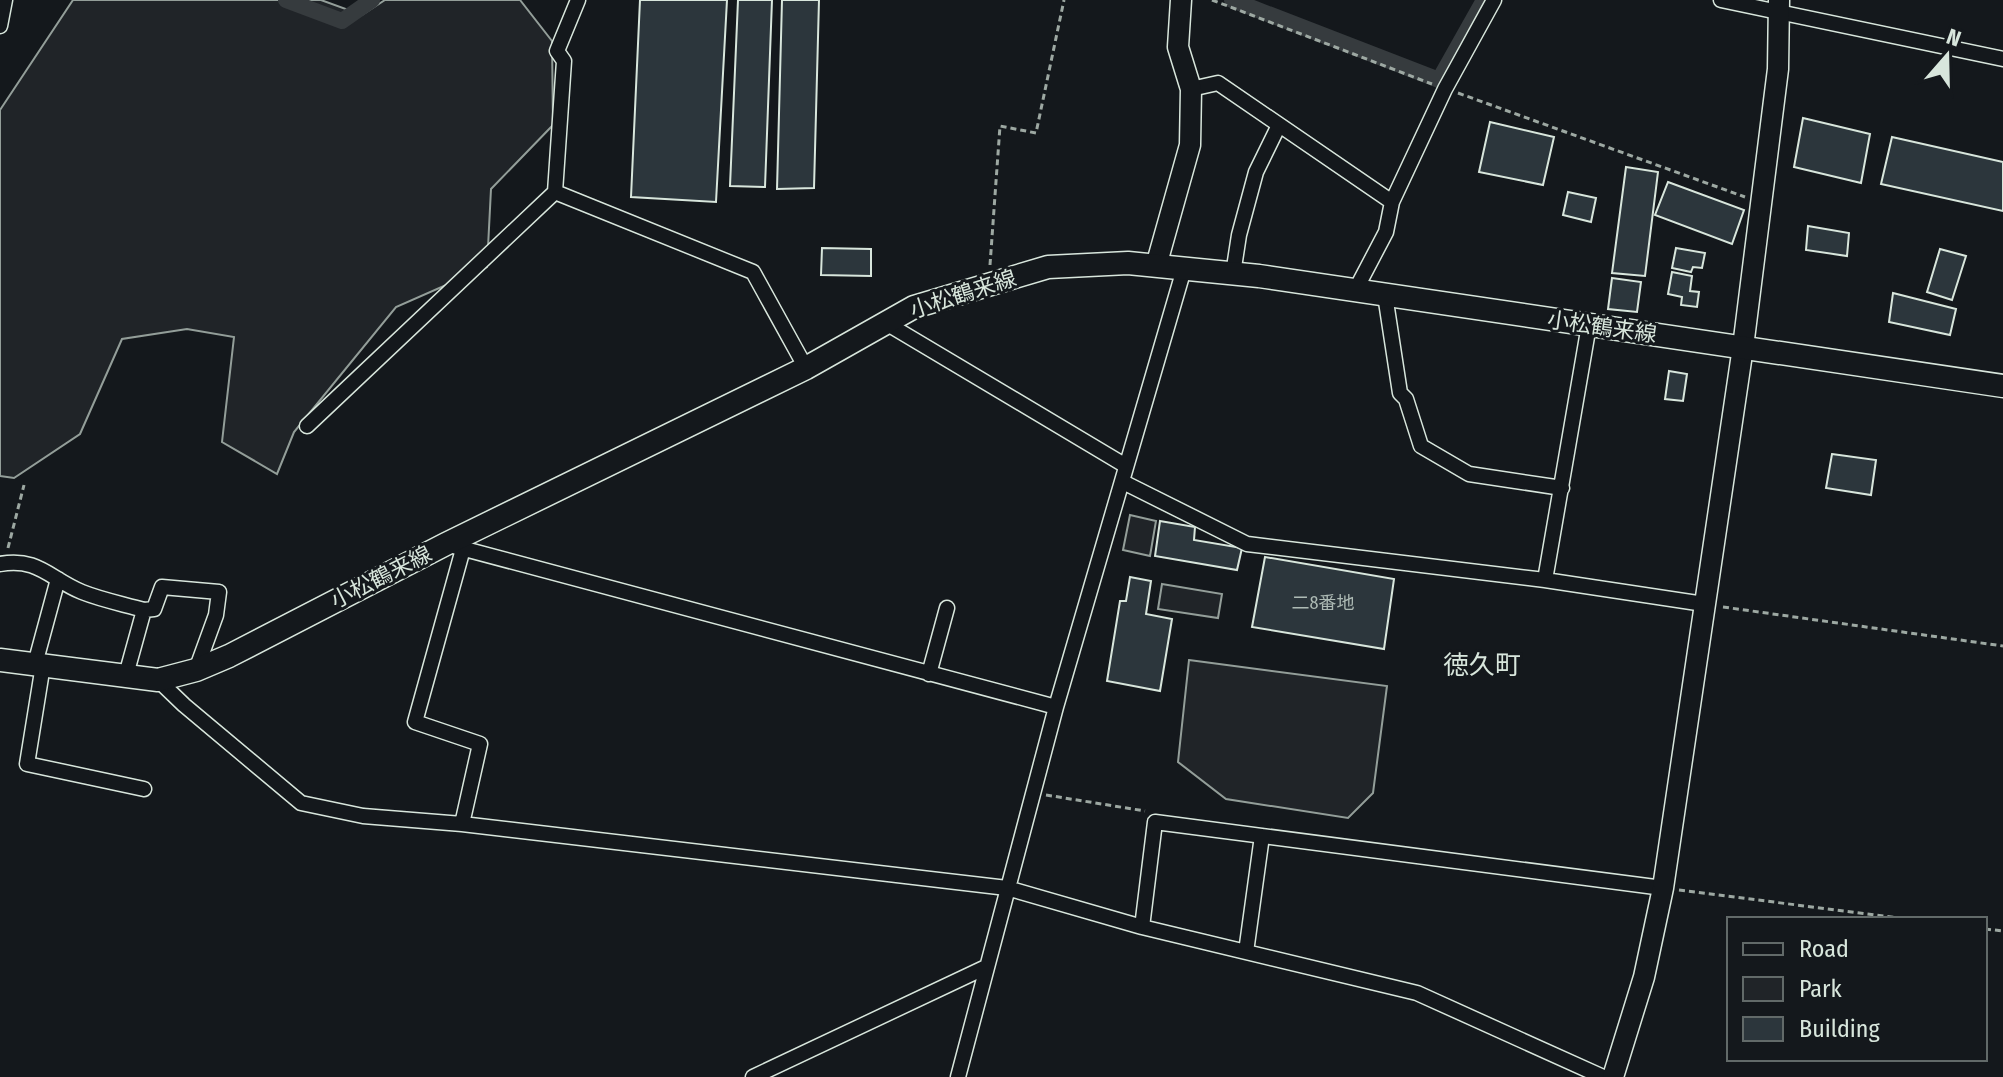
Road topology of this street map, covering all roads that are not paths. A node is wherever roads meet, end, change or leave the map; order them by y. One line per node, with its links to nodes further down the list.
1 (5, 0): 7 (street)
2 (578, 0): 11 (street)
3 (1181, 0): 9 (street)
4 (1494, 0): 12 (street)
5 (1721, 0): 6 (street)
6 (1780, 6): 8 (street); 20 (street)
7 (0, 26)
8 (2003, 59)
9 (1191, 89): 10 (street); 13 (street)
10 (1279, 125): 12 (street); 15 (street)
11 (555, 192): 21 (street); 23 (street)
12 (1392, 202): 16 (street)
13 (1156, 266): 14 (main road, 小松鶴来線); 18 (main road, 小松鶴来線)
14 (1184, 269): 15 (main road, 小松鶴来線); 24 (street)
15 (1233, 274): 16 (main road, 小松鶴来線)
16 (1355, 291): 17 (main road, 小松鶴来線)
17 (1385, 295): 19 (main road, 小松鶴来線); 26 (street)
18 (886, 323): 21 (main road, 小松鶴来線); 24 (street)
19 (1589, 325): 20 (main road, 小松鶴来線); 26 (street)
20 (1743, 347): 22 (main road, 小松鶴来線); 31 (street)
21 (806, 368): 27 (main road, 小松鶴来線)
22 (2003, 386)
23 (307, 426)
24 (1126, 466): 25 (street)
25 (1123, 482): 30 (street); 40 (street)
26 (1562, 488): 30 (street)
27 (454, 546): 36 (main road, 小松鶴来線); 37 (street); 42 (street)
28 (2, 563): 29 (street)
29 (58, 579): 33 (street); 35 (street)
30 (1545, 580): 31 (street)
31 (1704, 604): 45 (street)
32 (947, 608): 37 (street)
33 (144, 610): 36 (street); 38 (street)
34 (0, 660): 35 (main road, 小松鶴来線)
35 (39, 665): 38 (main road, 小松鶴来線); 41 (street)
36 (196, 670): 39 (main road, 小松鶴来線)
37 (929, 674): 40 (street)
38 (126, 675): 39 (main road, 小松鶴来線)
39 (158, 680): 42 (street)
40 (1056, 707): 44 (street)
41 (144, 789)
42 (462, 824): 44 (street)
43 (1262, 836): 45 (street); 46 (street); 47 (street)
44 (1007, 888): 46 (street); 48 (street)
45 (1663, 888): 52 (street)
46 (1142, 927): 47 (street)
47 (1246, 952): 51 (street)
48 (986, 967): 49 (street); 50 (street)
49 (753, 1077)
50 (958, 1077)
51 (1603, 1077)
52 (1613, 1077)

